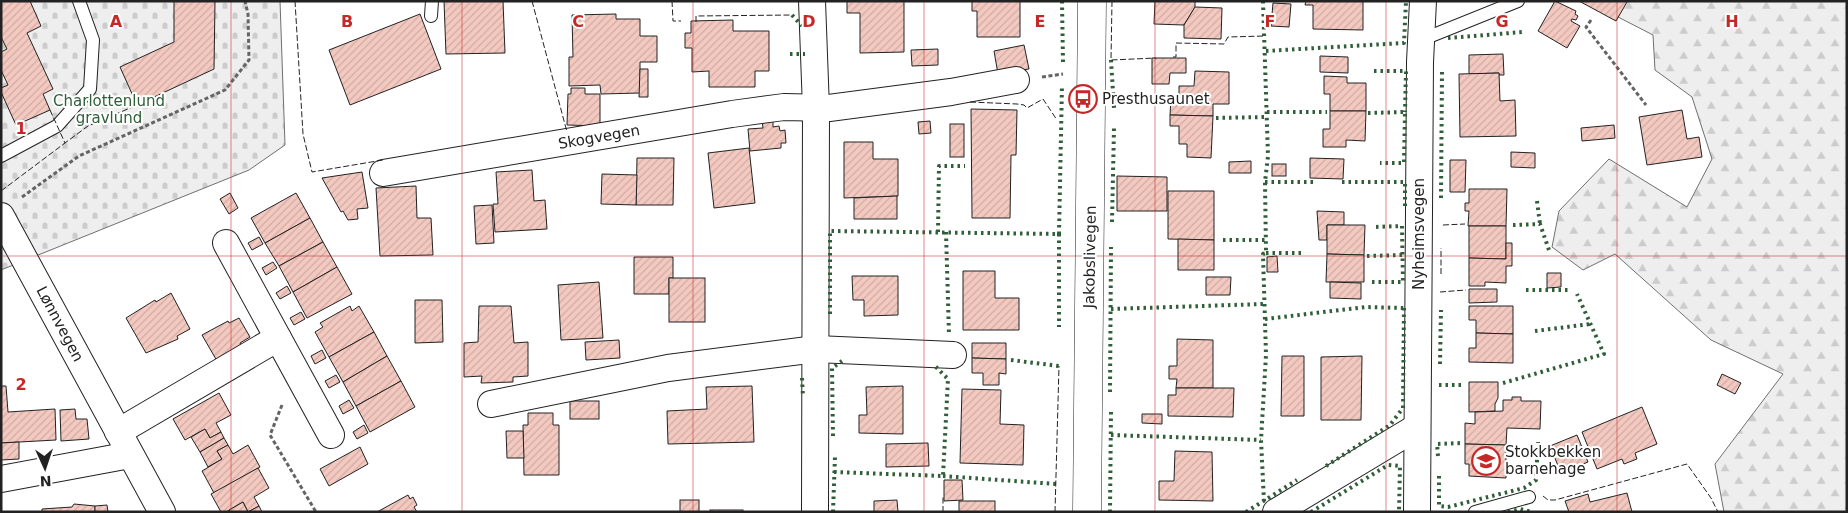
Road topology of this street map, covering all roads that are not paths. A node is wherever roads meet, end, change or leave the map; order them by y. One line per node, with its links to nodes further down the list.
1 (80, 1): 11 (lane)
2 (432, 1): 7 (lane)
3 (812, 1): 10 (street)
4 (1092, 1): 27 (street, Jakobslivegen)
5 (1423, 1): 8 (street, Nyheimsvegen)
6 (1518, 1): 8 (lane)
7 (431, 16)
8 (1421, 40): 19 (street, Nyheimsvegen)
9 (1016, 80): 10 (street, Skogvegen)
10 (816, 109): 12 (street, Skogvegen); 16 (street)
11 (1, 156)
12 (383, 173)
13 (9, 209): 20 (street, Lønnvegen)
14 (226, 243): 15 (street)
15 (278, 338): 20 (street); 21 (street)
16 (816, 349): 17 (street); 18 (street); 26 (street)
17 (953, 356)
18 (491, 404)
19 (1417, 427): 28 (street); 29 (street, Nyheimsvegen)
20 (118, 432): 22 (street, Lønnvegen)
21 (332, 435)
22 (130, 455): 23 (street); 25 (street, Lønnvegen)
23 (1, 479)
24 (1529, 497): 30 (lane)
25 (162, 512)
26 (815, 512)
27 (1087, 512)
28 (1276, 512)
29 (1417, 512)
30 (1475, 512)

